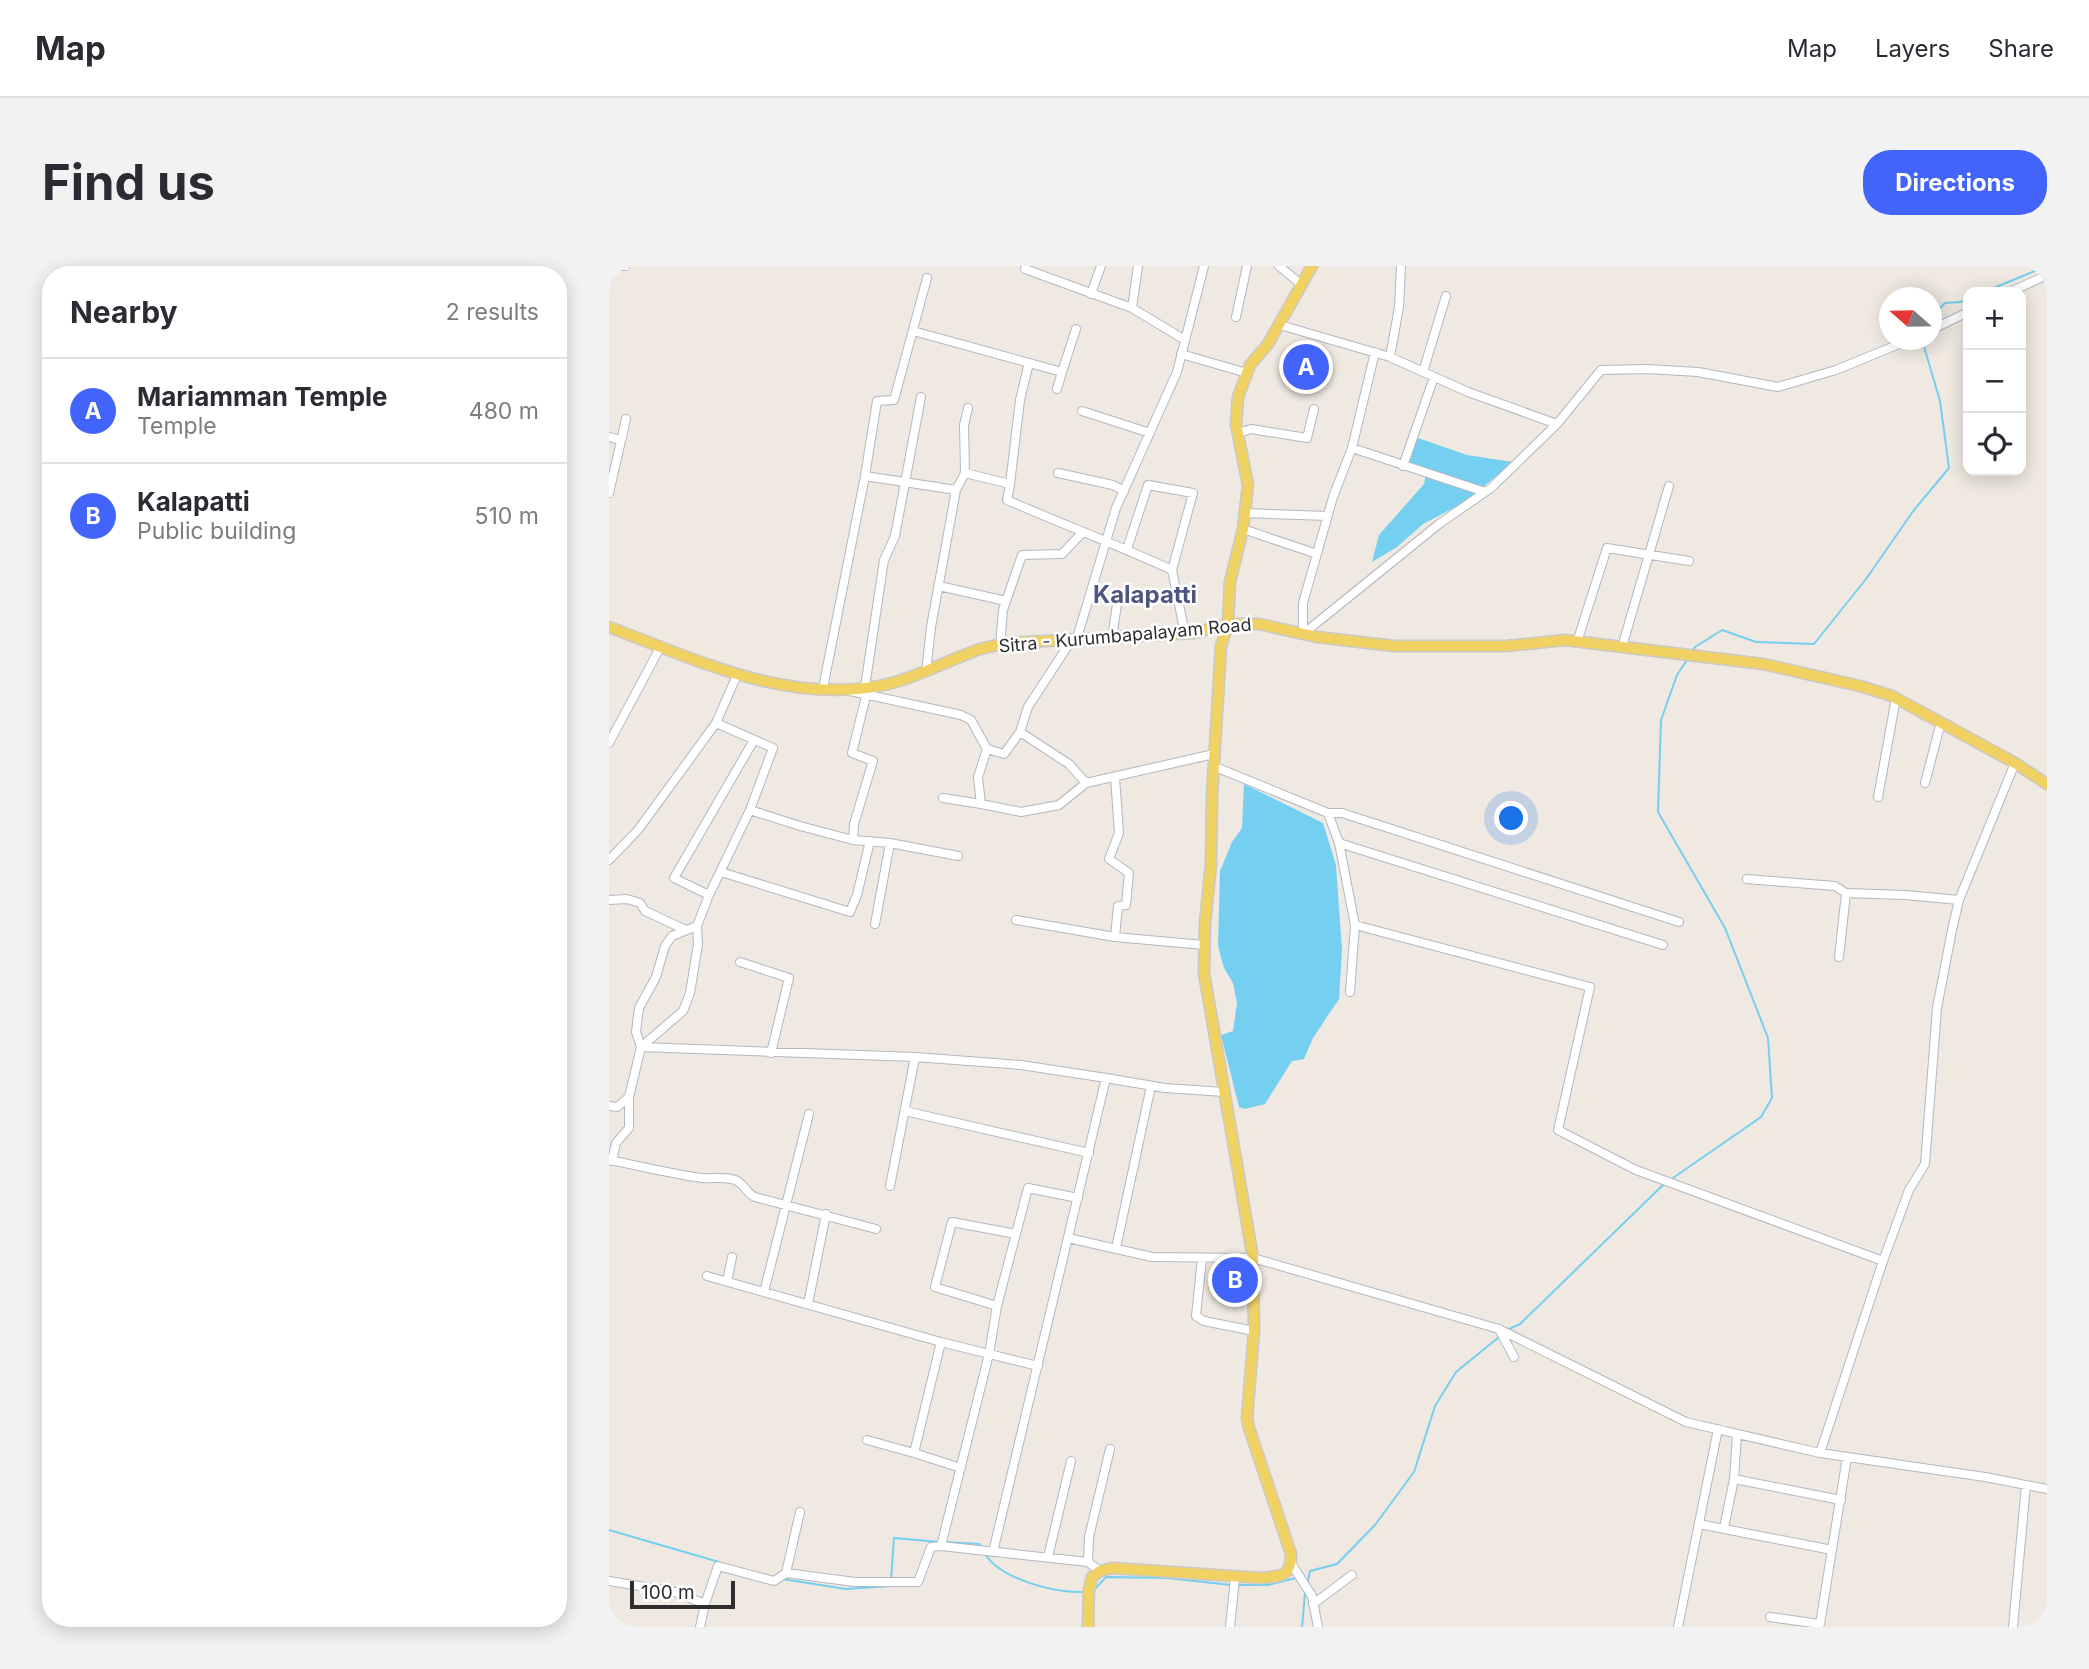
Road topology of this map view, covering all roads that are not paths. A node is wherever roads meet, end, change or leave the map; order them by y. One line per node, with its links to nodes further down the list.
1 (1101, 266): 13 (street)
2 (1138, 266): 15 (street)
3 (1204, 266): 22 (street)
4 (1247, 266): 17 (street)
5 (1279, 266): 11 (street)
6 (1312, 266): 11 (main road)
7 (1401, 266): 26 (street)
8 (1025, 269): 13 (street)
9 (2047, 275): 12 (street)
10 (927, 278): 21 (street)
11 (1302, 285): 18 (main road)
12 (2021, 287)
13 (1091, 294): 15 (street)
14 (1446, 296): 29 (street)
15 (1132, 308): 22 (street)
16 (1963, 315): 19 (street)
17 (1236, 317)
18 (1280, 325): 24 (street); 30 (main road)
19 (1942, 326)
20 (1076, 329): 28 (street)
21 (913, 331): 27 (street); 48 (street)
22 (1185, 340): 25 (street)
23 (1884, 350): 38 (street)
24 (1375, 352): 26 (street); 43 (street)
25 (1181, 354): 30 (street); 39 (street)
26 (1390, 357): 29 (street)
27 (1029, 363): 28 (street); 50 (street)
28 (1062, 372): 32 (street)
29 (1423, 372): 31 (street)
30 (1247, 373): 40 (main road)
31 (1434, 377): 38 (street); 44 (street)
32 (1057, 389)
33 (921, 397): 49 (street)
34 (968, 408): 46 (street)
35 (1314, 409): 40 (street)
36 (1082, 411): 39 (street)
37 (626, 419): 42 (street)
38 (1557, 424): 54 (street)
39 (1150, 433): 53 (street)
40 (1238, 433): 56 (main road)
41 (609, 437): 42 (street)
42 (621, 440): 45 (street)
43 (1352, 448): 44 (street); 57 (street)
44 (1403, 466): 54 (street)
45 (612, 469): 55 (street)
46 (965, 473): 50 (street); 52 (street)
47 (1058, 473): 53 (street)
48 (865, 475): 49 (street); 81 (street)
49 (905, 482): 52 (street); 82 (street)
50 (1010, 484): 59 (street)
51 (1669, 486): 62 (street)
52 (956, 490): 66 (street)
53 (1124, 491): 60 (street)
54 (1485, 492): 72 (street)
55 (609, 493)
56 (1245, 513): 57 (street); 58 (main road)
57 (1327, 516): 63 (street)
58 (1244, 528): 63 (street); 69 (main road)
59 (1083, 532): 60 (street); 67 (street)
60 (1107, 540): 61 (street); 74 (street)
61 (1127, 549): 65 (street); 65 (street)
62 (1649, 553): 64 (street); 75 (street); 78 (street)
63 (1317, 554): 72 (street)
64 (1689, 561)
65 (1172, 570): 71 (street)
66 (939, 586): 67 (street); 79 (street)
67 (1006, 601): 76 (street)
68 (1117, 604): 73 (street)
69 (1228, 624): 71 (main road, Sitra - Kurumbapalayam Road); 72 (main road, Sitra - Kurumbapalayam Road); 90 (main road)
70 (609, 627): 77 (main road, Sitra - Kurumbapalayam Road)
71 (1185, 634): 73 (main road, Sitra - Kurumbapalayam Road)
72 (1303, 634): 75 (main road, Sitra - Kurumbapalayam Road)
73 (1112, 639): 74 (main road, Sitra - Kurumbapalayam Road)
74 (1073, 641): 76 (main road, Sitra - Kurumbapalayam Road); 86 (street)
75 (1577, 642): 78 (main road, Sitra - Kurumbapalayam Road)
76 (1000, 645): 79 (main road, Sitra - Kurumbapalayam Road)
77 (661, 646): 80 (main road, Sitra - Kurumbapalayam Road); 88 (street)
78 (1622, 647): 83 (main road, Sitra - Kurumbapalayam Road)
79 (926, 673): 82 (main road, Sitra - Kurumbapalayam Road)
80 (737, 675): 81 (main road, Sitra - Kurumbapalayam Road); 85 (street)
81 (823, 688): 82 (main road, Sitra - Kurumbapalayam Road)
82 (865, 691): 89 (street); 102 (street)
83 (1896, 698): 84 (main road, Sitra - Kurumbapalayam Road); 97 (street)
84 (1941, 722): 91 (main road, Sitra - Kurumbapalayam Road); 95 (street)
85 (716, 723): 87 (street); 107 (street)
86 (1020, 732): 89 (street); 94 (street)
87 (754, 740): 100 (street); 111 (street)
88 (609, 743)
89 (987, 748): 99 (street)
90 (1214, 754): 92 (main road); 93 (street)
91 (2015, 763): 96 (main road, Sitra - Kurumbapalayam Road); 113 (street)
92 (1213, 766): 101 (street); 121 (main road)
93 (1115, 777): 94 (street); 120 (street)
94 (1086, 783): 99 (street)
95 (1925, 783)
96 (2047, 784)
97 (1878, 797)
98 (943, 798): 99 (street)
99 (981, 804)
100 (750, 810): 102 (street); 108 (street)
101 (1328, 813): 105 (street); 115 (street)
102 (853, 840): 103 (street)
103 (870, 841): 104 (street); 108 (street)
104 (890, 843): 106 (street); 116 (street)
105 (1339, 843): 117 (street); 122 (street)
106 (958, 856)
107 (609, 860)
108 (720, 872): 111 (street)
109 (1747, 879): 110 (street)
110 (1846, 893): 113 (street); 123 (street)
111 (709, 895): 118 (street)
112 (609, 900): 119 (street)
113 (1959, 900): 149 (street)
114 (1016, 920): 120 (street)
115 (1679, 922)
116 (875, 924)
117 (1355, 925): 125 (street); 149 (street)
118 (697, 926): 119 (street); 126 (street)
119 (686, 930): 126 (street)
120 (1115, 937): 121 (street)
121 (1204, 945): 131 (main road)
122 (1663, 945)
123 (1839, 957)
124 (740, 962): 127 (street)
125 (1350, 992)
126 (641, 1047): 127 (street); 132 (street)
127 (772, 1053): 128 (street)
128 (915, 1057): 129 (street); 134 (street)
129 (1106, 1078): 130 (street); 136 (street)
130 (1151, 1086): 131 (street); 145 (street)
131 (1224, 1092): 148 (main road)
132 (629, 1097): 133 (street); 137 (street)
133 (609, 1106)
134 (905, 1111): 136 (street); 138 (street)
135 (809, 1114): 140 (street)
136 (1089, 1153): 139 (street)
137 (610, 1161): 140 (street)
138 (890, 1186)
139 (1078, 1198): 143 (street); 144 (street)
140 (784, 1206): 141 (street); 152 (street)
141 (826, 1214): 142 (street); 153 (street)
142 (876, 1229)
143 (1016, 1234): 154 (street); 154 (street)
144 (1068, 1238): 145 (street); 160 (street)
145 (1116, 1248): 147 (street)
146 (732, 1257): 151 (street)
147 (1202, 1258): 148 (street); 156 (street)
148 (1253, 1258): 155 (street); 156 (main road)
149 (1883, 1261): 166 (street)
150 (707, 1276): 151 (street)
151 (727, 1282): 152 (street)
152 (764, 1292): 153 (street)
153 (808, 1304): 157 (street)
154 (997, 1306): 158 (street)
155 (1499, 1329): 159 (street); 161 (street)
156 (1254, 1332): 182 (main road)
157 (941, 1342): 158 (street); 165 (street)
158 (989, 1354): 160 (street); 169 (street)
159 (1514, 1357)
160 (1038, 1366): 179 (street)
161 (1718, 1429): 162 (street); 175 (street)
162 (1737, 1434): 166 (street); 170 (street)
163 (867, 1440): 165 (street)
164 (1110, 1449): 181 (street)
165 (914, 1453): 169 (street)
166 (1820, 1453): 167 (street)
167 (1847, 1457): 171 (street); 173 (street)
168 (1071, 1461): 180 (street)
169 (961, 1468): 177 (street)
170 (1734, 1479): 173 (street); 176 (street)
171 (2026, 1485): 172 (street); 196 (street)
172 (2047, 1489)
173 (1841, 1500): 178 (street)
174 (800, 1511): 185 (street)
175 (1699, 1524): 176 (street); 195 (street)
176 (1724, 1528): 178 (street)
177 (942, 1543): 179 (street); 185 (street)
178 (1832, 1550): 190 (street)
179 (986, 1551): 180 (street)
180 (1048, 1557): 181 (street)
181 (1088, 1562): 183 (street)
182 (1293, 1567): 187 (main road); 188 (street)
183 (1100, 1571): 187 (main road); 192 (main road)
184 (1352, 1575): 188 (street)
185 (781, 1577): 189 (street)
186 (609, 1581): 189 (street)
187 (1234, 1583): 193 (street)
188 (1312, 1600): 194 (street)
189 (705, 1604): 191 (street)
190 (1770, 1617)
191 (700, 1627)
192 (1088, 1627)
193 (1230, 1627)
194 (1318, 1627)
195 (1678, 1627)
196 (2013, 1627)

